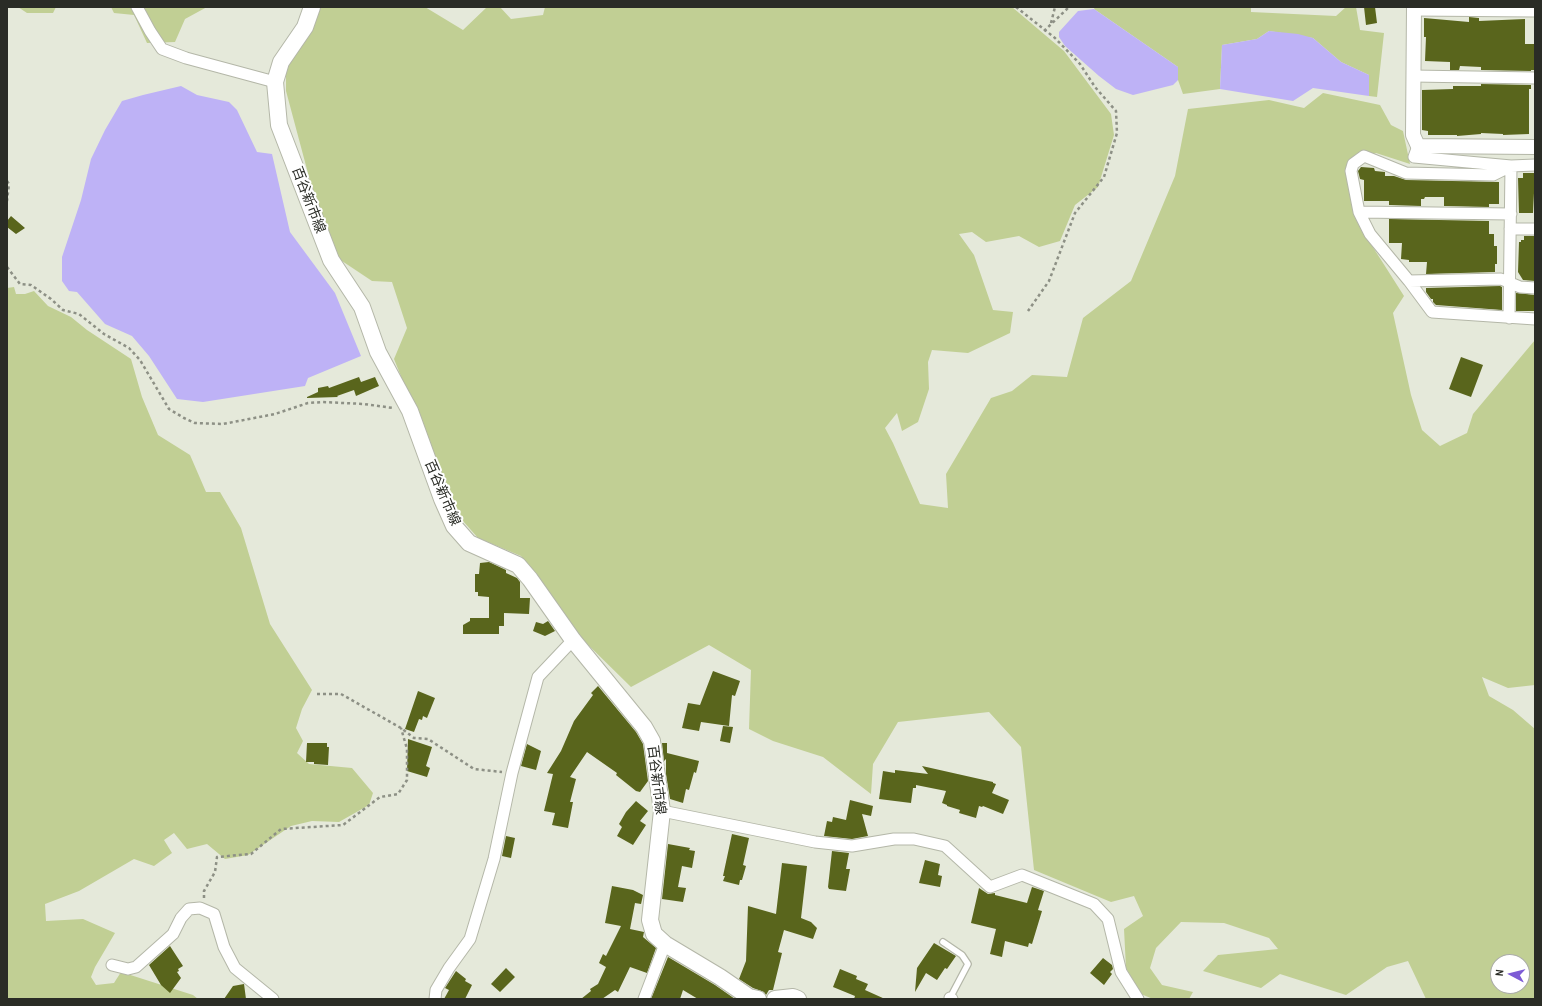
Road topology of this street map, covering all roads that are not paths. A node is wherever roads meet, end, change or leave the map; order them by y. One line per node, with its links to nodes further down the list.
1 (137, 7): 7 (street)
2 (312, 7): 7 (main road, 百谷新市線)
3 (1414, 9): 4 (street); 5 (street)
4 (1535, 11)
5 (1413, 76): 6 (street); 8 (street)
6 (1535, 78)
7 (275, 82): 21 (main road, 百谷新市線)
8 (1418, 146): 9 (street); 11 (street)
9 (1535, 148)
10 (1535, 165): 11 (street)
11 (1511, 166): 12 (street); 13 (street)
12 (1360, 212): 13 (street); 16 (street)
13 (1511, 214): 14 (street)
14 (1510, 229): 15 (street); 17 (street)
15 (1535, 229)
16 (1409, 281): 17 (street); 19 (street)
17 (1510, 283): 18 (street); 19 (street)
18 (1535, 288)
19 (1509, 318): 20 (street)
20 (1535, 319)
21 (574, 640): 22 (main road, 百谷新市線); 28 (street)
22 (662, 811): 24 (main road, 百谷新市線); 33 (street)
23 (943, 942): 26 (lane)
24 (665, 944): 29 (street); 30 (main road, 百谷新市線)
25 (112, 966): 27 (street)
26 (951, 998)
27 (273, 999)
28 (435, 999)
29 (644, 999)
30 (758, 999)
31 (774, 999): 32 (main road)
32 (798, 999)
33 (1138, 999)

